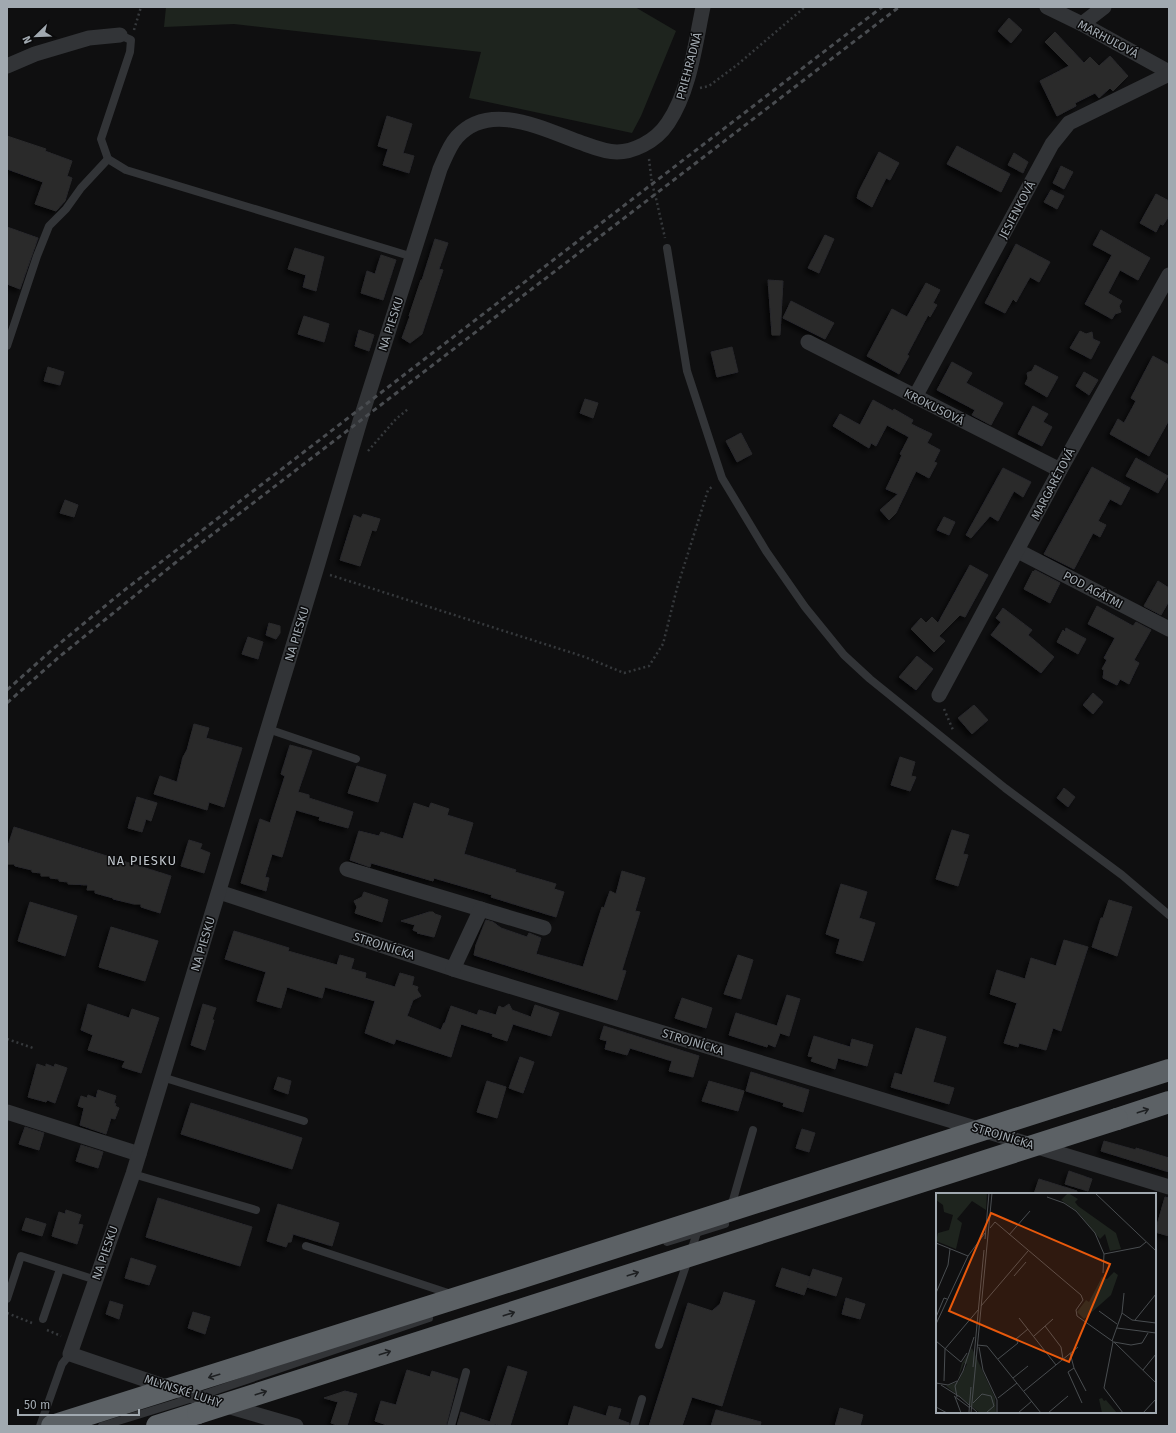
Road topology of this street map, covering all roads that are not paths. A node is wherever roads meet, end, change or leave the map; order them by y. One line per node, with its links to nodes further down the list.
1 (703, 7): 8 (street, PRIEHRADNÁ)
2 (1047, 7): 4 (street, MARHUĽOVÁ)
3 (1104, 7): 4 (street)
4 (1082, 24): 7 (street, MARHUĽOVÁ)
5 (125, 38): 6 (street); 9 (lane)
6 (7, 66)
7 (1169, 73): 15 (street, JESIENKOVÁ)
8 (669, 122): 11 (street, NA PIESKU)
9 (108, 159): 11 (lane); 14 (lane)
10 (667, 248): 25 (lane)
11 (413, 257): 20 (street, NA PIESKU)
12 (1169, 275): 16 (street, MARGARÉTOVÁ)
13 (808, 342): 15 (street, KROKUSOVÁ)
14 (7, 346)
15 (915, 397): 16 (street, KROKUSOVÁ)
16 (1060, 470): 17 (street, MARGARÉTOVÁ)
17 (1018, 551): 18 (street, POD AGÁTMI); 19 (street, MARGARÉTOVÁ)
18 (1169, 629)
19 (939, 695)
20 (268, 729): 21 (lane); 23 (street, NA PIESKU)
21 (356, 759)
22 (347, 870): 24 (street)
23 (219, 892): 27 (street, STROJNÍCKA); 29 (street, NA PIESKU)
24 (481, 909): 26 (street); 27 (street)
25 (1169, 915)
26 (544, 928)
27 (453, 969): 35 (street, STROJNÍCKA)
28 (1169, 1070): 56 (highway, one-way to 56, bridge)
29 (162, 1078): 32 (lane); 37 (street, NA PIESKU)
30 (1169, 1102): 58 (highway, one-way to 30, bridge)
31 (7, 1112): 37 (street)
32 (304, 1121)
33 (753, 1130): 41 (lane)
34 (1013, 1130): 35 (lane)
35 (998, 1134): 36 (lane); 39 (street, STROJNÍCKA)
36 (983, 1139)
37 (139, 1154): 38 (street, NA PIESKU)
38 (133, 1174): 40 (lane); 45 (street, NA PIESKU)
39 (1169, 1187)
40 (256, 1210)
41 (697, 1233): 42 (lane); 50 (lane)
42 (659, 1245)
43 (306, 1246): 47 (lane)
44 (60, 1269): 45 (lane); 46 (lane); 49 (lane)
45 (96, 1280): 51 (street, NA PIESKU)
46 (7, 1299)
47 (476, 1302)
48 (439, 1315): 53 (lane)
49 (43, 1319)
50 (659, 1345)
51 (70, 1354): 53 (street, MLYNSKÉ LUHY); 55 (lane)
52 (466, 1372): 60 (lane)
53 (196, 1397): 57 (lane); 59 (street, MLYNSKÉ LUHY)
54 (642, 1399): 61 (lane)
55 (40, 1426)
56 (52, 1426)
57 (102, 1426)
58 (158, 1426)
59 (296, 1426)
60 (451, 1426)
61 (634, 1426)

